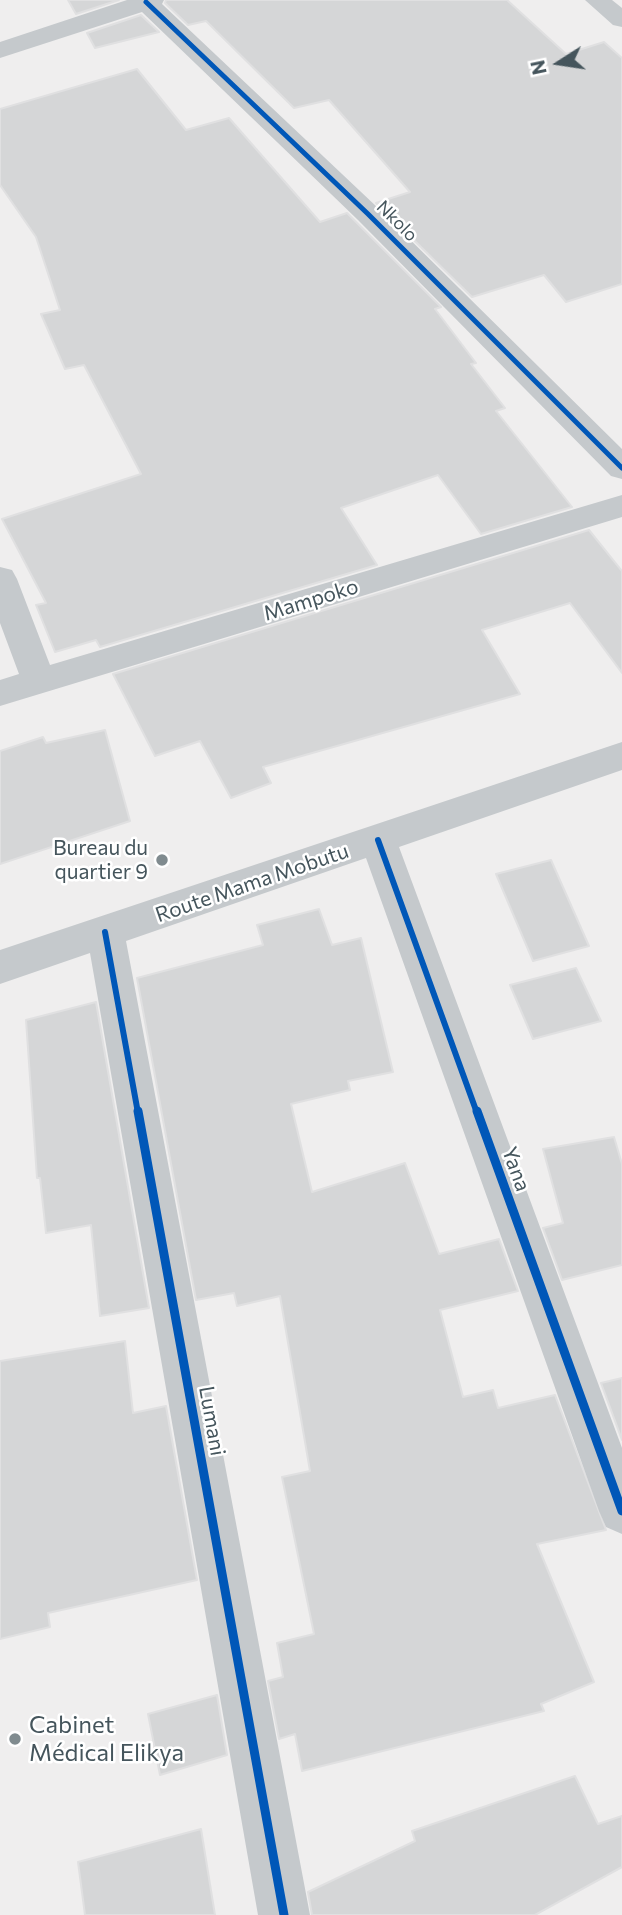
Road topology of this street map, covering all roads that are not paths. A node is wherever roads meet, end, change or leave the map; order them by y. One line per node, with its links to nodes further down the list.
1 (597, 0): 3 (street)
2 (149, 1): 4 (street); 5 (street, Nkolo)
3 (622, 20)
4 (0, 50)
5 (622, 468)
6 (622, 506): 8 (street, Mampoko)
7 (0, 579): 8 (street)
8 (40, 681): 9 (street, Mampoko)
9 (0, 694)
10 (622, 755): 11 (street, Route Mama Mobutu)
11 (378, 840): 12 (street, Route Mama Mobutu); 14 (street, Yana)
12 (105, 932): 13 (street, Route Mama Mobutu); 15 (street, Lumani)
13 (0, 967)
14 (622, 1511)
15 (284, 1915)

